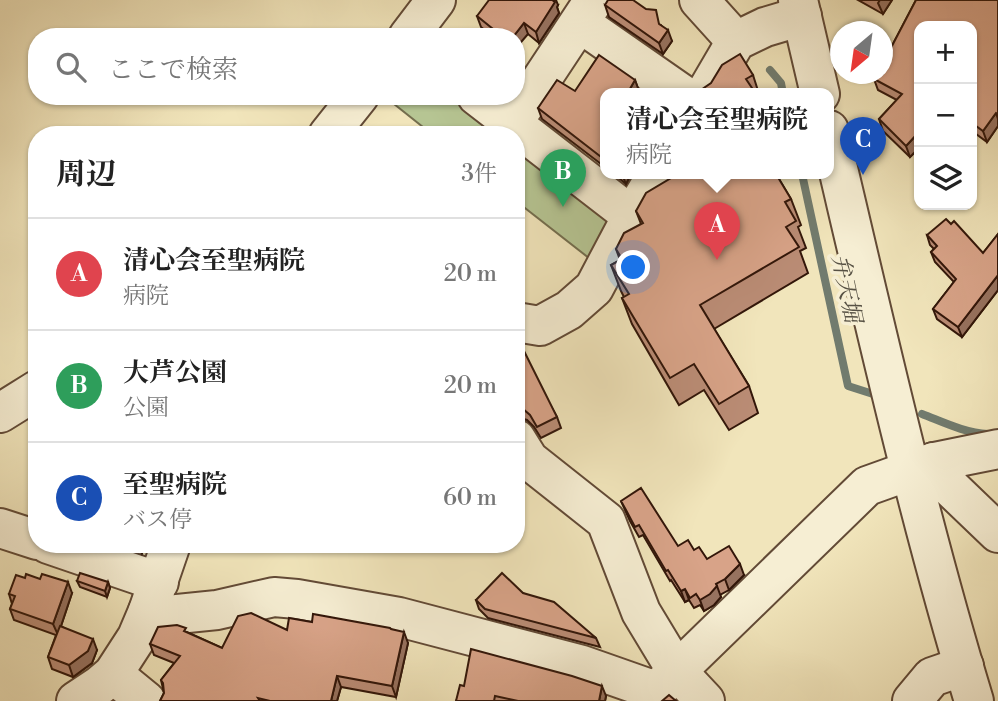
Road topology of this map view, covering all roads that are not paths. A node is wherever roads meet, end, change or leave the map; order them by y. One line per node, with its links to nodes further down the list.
1 (436, 0): 5 (street)
2 (699, 0): 6 (street)
3 (800, 8): 6 (street); 9 (street)
4 (587, 11): 7 (street); 10 (street)
5 (415, 28)
6 (736, 41): 8 (street)
7 (675, 88)
8 (709, 88)
9 (819, 88)
10 (525, 104)
11 (352, 105): 15 (street)
12 (488, 105): 14 (street)
13 (525, 105): 14 (street)
14 (512, 124): 16 (street)
15 (335, 126)
16 (515, 126)
17 (525, 134): 20 (street)
18 (834, 148): 26 (street)
19 (654, 179): 20 (street)
20 (632, 216): 21 (street)
21 (525, 324)
22 (28, 396): 23 (street)
23 (0, 413)
24 (998, 449): 26 (street)
25 (525, 454): 35 (street)
26 (922, 467): 28 (street); 34 (street); 35 (street)
27 (0, 528): 29 (street)
28 (998, 533)
29 (28, 537)
30 (66, 553): 32 (street)
31 (168, 553): 32 (street)
32 (154, 597): 33 (street); 35 (street)
33 (113, 674): 36 (street); 37 (street)
34 (969, 684): 39 (street)
35 (659, 687): 38 (street)
36 (76, 701)
37 (146, 701)
38 (705, 701)
39 (912, 701)

